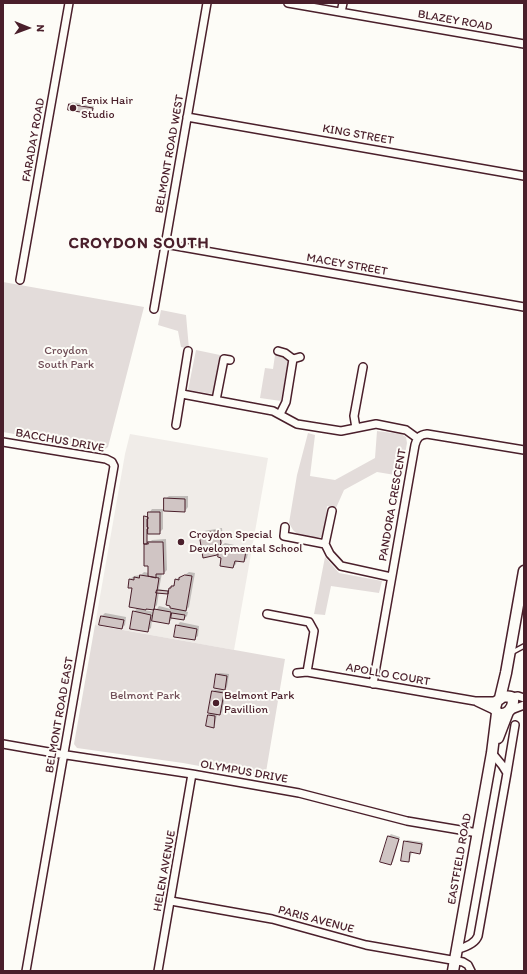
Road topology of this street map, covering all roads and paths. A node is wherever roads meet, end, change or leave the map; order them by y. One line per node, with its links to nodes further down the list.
1 (69, 3): 10 (street, FARADAY ROAD)
2 (207, 3): 7 (street, BELMONT ROAD WEST)
3 (288, 3): 5 (street, BLAZEY ROAD)
4 (343, 3): 5 (street)
5 (341, 12): 6 (street, BLAZEY ROAD)
6 (524, 44)
7 (187, 117): 8 (street, KING STREET); 9 (street, BELMONT ROAD WEST)
8 (524, 176)
9 (165, 244): 11 (street, MACEY STREET); 12 (street, BELMONT ROAD WEST)
10 (20, 280)
11 (524, 307)
12 (154, 309)
13 (188, 351): 17 (street)
14 (278, 351): 19 (street)
15 (230, 360): 18 (street)
16 (363, 367): 21 (street)
17 (182, 394): 18 (street); 20 (street)
18 (216, 400): 19 (street)
19 (280, 414): 21 (street)
20 (176, 425)
21 (356, 428): 22 (street)
22 (417, 438): 24 (street, PANDORA CRESCENT); 30 (street, PANDORA CRESCENT)
23 (3, 442): 25 (street, BACCHUS DRIVE)
24 (524, 450)
25 (112, 462): 46 (street, BELMONT ROAD EAST)
26 (333, 510): 28 (street)
27 (285, 527): 28 (street)
28 (325, 544): 30 (street)
29 (524, 571): 33 (main road, EASTFIELD ROAD)
30 (391, 577): 37 (street, PANDORA CRESCENT)
31 (267, 614): 34 (street)
32 (524, 646): 33 (lane)
33 (509, 654): 36 (main road, EASTFIELD ROAD)
34 (307, 672): 35 (street, APOLLO COURT); 37 (street, APOLLO COURT)
35 (297, 673)
36 (506, 673): 38 (main road, EASTFIELD ROAD); 41 (main road, EASTFIELD ROAD)
37 (372, 684): 41 (street, APOLLO COURT)
38 (511, 696): 39 (street); 41 (main road); 42 (main road, EASTFIELD ROAD)
39 (524, 698)
40 (524, 705): 42 (street)
41 (497, 706): 42 (main road); 45 (main road, EASTFIELD ROAD)
42 (510, 711): 45 (main road, EASTFIELD ROAD)
43 (515, 725): 47 (street)
44 (3, 744): 46 (street, OLYMPUS DRIVE)
45 (492, 752): 47 (street); 49 (main road, EASTFIELD ROAD)
46 (64, 755): 48 (street, OLYMPUS DRIVE); 53 (street, BELMONT ROAD EAST)
47 (506, 773): 51 (street)
48 (192, 774): 49 (street, OLYMPUS DRIVE); 50 (street, HELEN AVENUE)
49 (478, 833): 51 (main road, EASTFIELD ROAD)
50 (171, 901): 52 (street, PARIS AVENUE); 54 (street, HELEN AVENUE)
51 (458, 949): 52 (main road, EASTFIELD ROAD)
52 (455, 960): 55 (main road, EASTFIELD ROAD); 56 (street)
53 (26, 971)
54 (158, 971)
55 (454, 971)
56 (471, 971)

